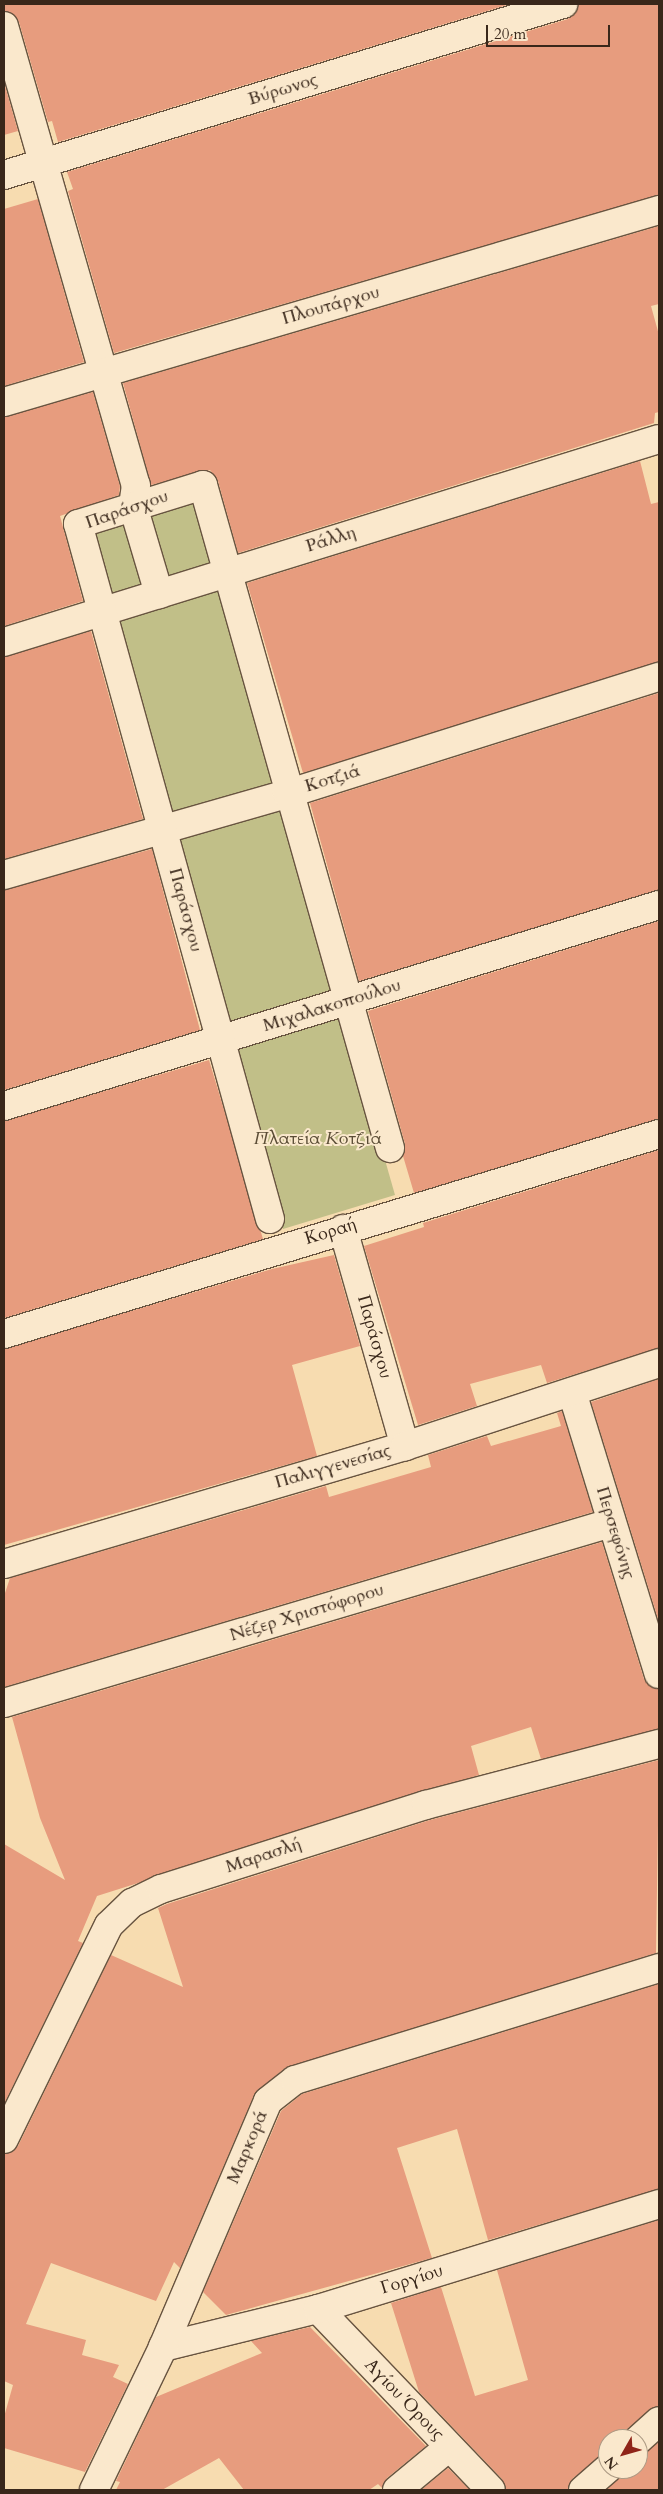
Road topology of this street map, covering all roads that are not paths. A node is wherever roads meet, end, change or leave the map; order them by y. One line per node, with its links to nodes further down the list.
1 (563, 4): 3 (street, Βύρωνος)
2 (4, 26): 3 (street, Παράσχου)
3 (44, 163): 4 (street, Βύρωνος); 6 (street, Παράσχου)
4 (4, 175)
5 (659, 210): 6 (street, Πλουτάρχου)
6 (103, 372): 7 (street, Πλουτάρχου); 9 (street, Παράσχου)
7 (4, 402)
8 (659, 439): 10 (street, Ράλλη)
9 (135, 496): 10 (street, Παράσχου); 11 (street); 12 (street, Παράσχου)
10 (227, 572): 11 (street, Ράλλη); 15 (street, Παράσχου)
11 (159, 594): 12 (street, Ράλλη)
12 (102, 612): 13 (street, Ράλλη); 16 (street, Παράσχου)
13 (4, 642)
14 (659, 677): 15 (street, Κοτζιά)
15 (288, 794): 16 (street, Κοτζιά); 19 (street, Παράσχου)
16 (162, 829): 17 (street, Κοτζιά); 20 (street, Παράσχου)
17 (4, 875)
18 (659, 905): 19 (street, Μιχαλακοπούλου)
19 (348, 1002): 20 (street, Μιχαλακοπούλου); 23 (street, Παράσχου)
20 (220, 1040): 21 (street, Μιχαλακοπούλου); 24 (street, Παράσχου)
21 (4, 1106)
22 (659, 1134): 25 (street, Κοραή)
23 (390, 1148)
24 (270, 1219)
25 (343, 1229): 26 (street, Κοραή); 29 (street, Παράσχου)
26 (4, 1334)
27 (659, 1363): 28 (street, Παλιγγενεσίας)
28 (572, 1392): 29 (street, Παλιγγενεσίας); 30 (street, Περσεφόνης)
29 (405, 1446): 31 (street, Παλιγγενεσίας)
30 (611, 1522): 32 (street, Περσεφόνης); 33 (street, Nέζερ Χριστόφορου)
31 (4, 1564)
32 (659, 1674)
33 (4, 1703)
34 (659, 1744): 36 (street, Μαρασλή)
35 (659, 1968): 39 (street, Μαρκορά)
36 (4, 2139)
37 (659, 2204): 38 (street, Γοργίου)
38 (318, 2309): 39 (street, Γοργίου); 42 (street, Αγίου Όρους)
39 (163, 2347): 44 (street, Μαρκορά)
40 (659, 2421): 41 (street)
41 (648, 2431)
42 (449, 2447): 45 (street); 46 (street, Αγίου Όρους)
43 (598, 2477): 47 (street)
44 (94, 2490)
45 (397, 2490)
46 (491, 2490)
47 (583, 2490)

